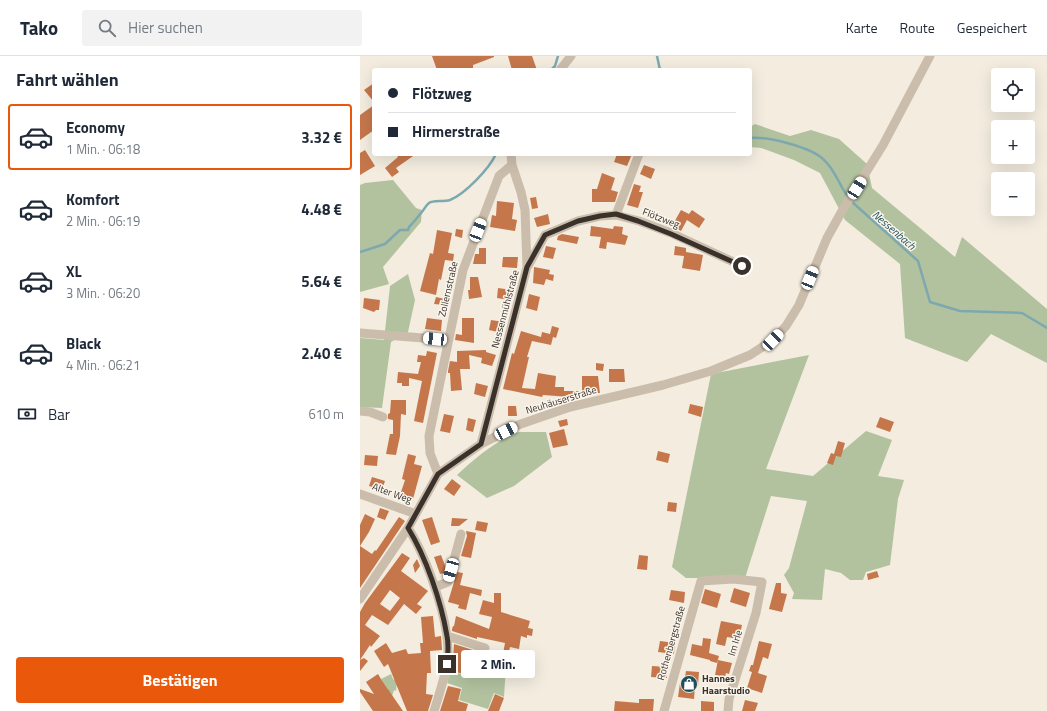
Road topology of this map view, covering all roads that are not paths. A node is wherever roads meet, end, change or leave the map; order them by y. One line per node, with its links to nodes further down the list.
1 (571, 56): 3 (street)
2 (930, 56): 16 (street, Neuhäuserstraße)
3 (562, 68)
4 (511, 156): 6 (street, Nessenmühlstraße)
5 (638, 156): 7 (street)
6 (512, 165): 9 (street, Nessenmühlstraße); 13 (street, Zollernstraße)
7 (616, 214): 8 (street, Flötzweg); 10 (street, Flötzweg)
8 (545, 235): 9 (street, Flötzweg); 11 (street)
9 (526, 241): 11 (street, Nessenmühlstraße)
10 (742, 266)
11 (527, 267): 16 (street, Nessenmühlstraße)
12 (360, 333): 13 (street)
13 (448, 340): 17 (street, Zollernstraße)
14 (360, 412): 15 (street)
15 (383, 418)
16 (481, 444): 17 (street, Neuhäuserstraße)
17 (438, 474): 19 (street, Neuhäuserstraße)
18 (360, 494): 19 (street, Alter Weg)
19 (416, 514): 20 (street, Neuhäuserstraße)
20 (408, 528): 23 (street); 24 (street, Neuhäuserstraße)
21 (461, 534): 23 (street)
22 (762, 582): 28 (street, Rothenbergstraße); 29 (street, Im Irle)
23 (435, 587): 25 (street)
24 (360, 599)
25 (447, 636): 26 (street); 27 (street)
26 (485, 648)
27 (434, 711)
28 (664, 711)
29 (728, 711)

